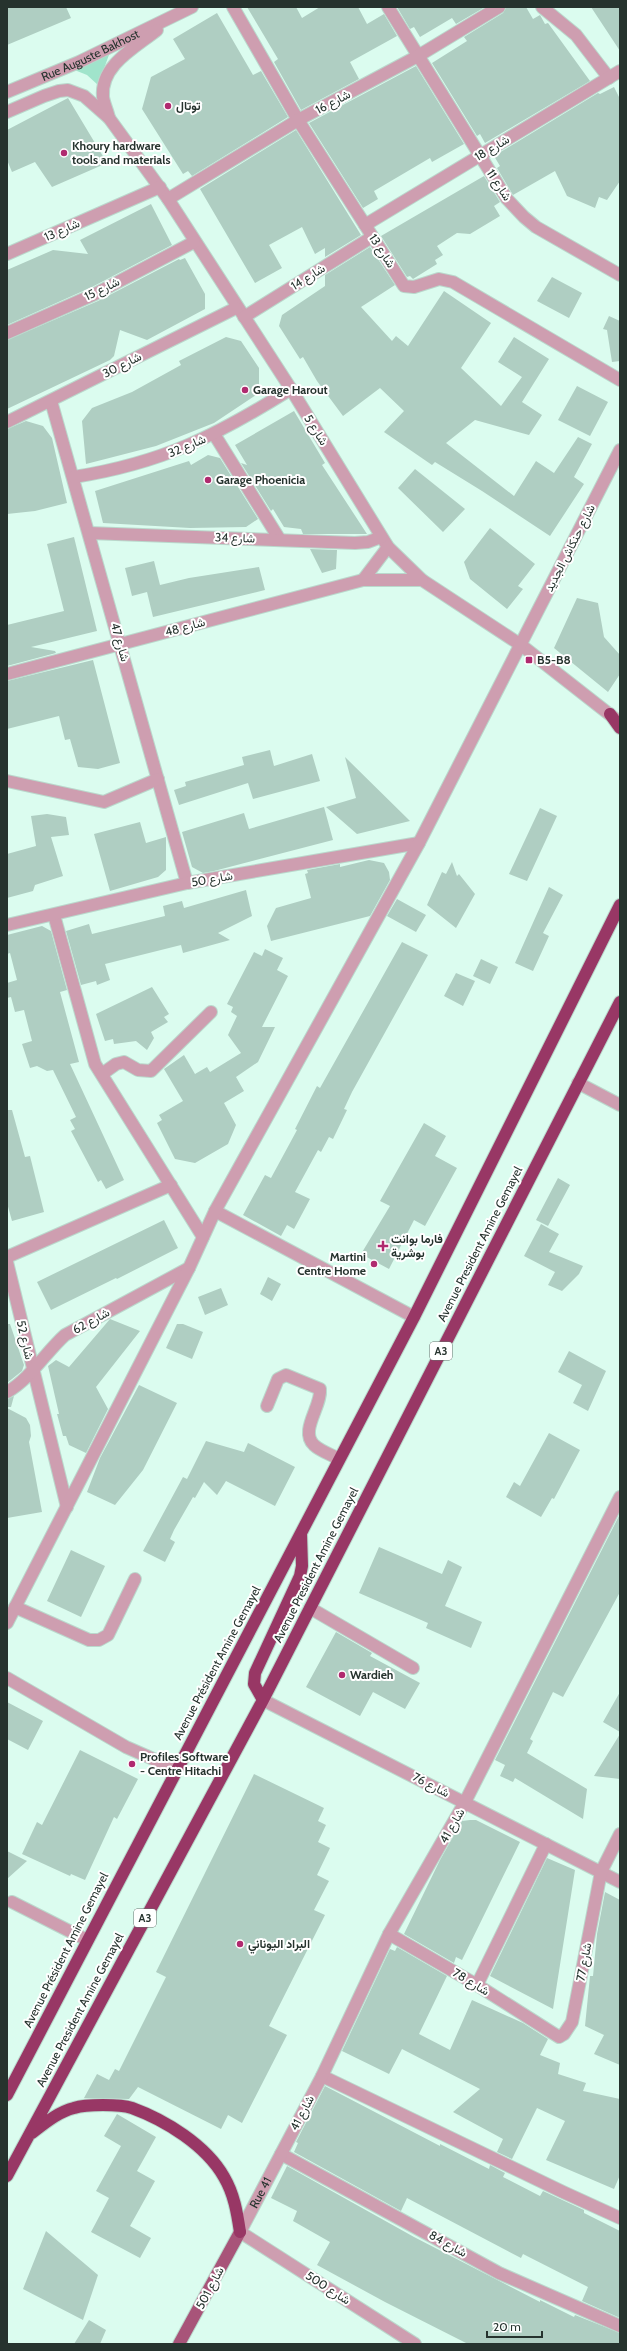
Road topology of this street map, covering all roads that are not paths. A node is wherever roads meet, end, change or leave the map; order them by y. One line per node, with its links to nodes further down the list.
1 (192, 7): 6 (street, Rue Auguste Bakhost)
2 (233, 7): 12 (street, شارع 13)
3 (388, 7): 7 (street, شارع 11)
4 (499, 7): 7 (street, شارع 16)
5 (542, 7): 8 (street)
6 (172, 17): 9 (street, Rue Auguste Bakhost); 11 (street, Rue Auguste Bakhost)
7 (418, 56): 12 (street, شارع 16); 13 (street, شارع 11)
8 (615, 75): 13 (street, شارع 18)
9 (7, 92)
10 (7, 112): 11 (street, Rue Auguste Bakhost)
11 (110, 118): 14 (street, شارع 5)
12 (298, 120): 15 (street, شارع 16); 16 (street, شارع 13)
13 (480, 155): 16 (street, شارع 18); 20 (street, شارع 11)
14 (160, 187): 15 (street, شارع 5); 19 (street, شارع 13)
15 (168, 199): 18 (street, شارع 5)
16 (365, 225): 17 (street, شارع 13)
17 (372, 237): 21 (street, شارع 14); 23 (street, شارع 13)
18 (194, 242): 21 (street, شارع 5); 22 (street, شارع 15)
19 (7, 254)
20 (620, 275)
21 (240, 312): 24 (street, شارع 5); 25 (street, شارع 30)
22 (7, 333)
23 (620, 380)
24 (291, 389): 27 (street, شارع 32); 32 (street, شارع 5)
25 (51, 401): 26 (street, شارع 30); 29 (street, شارع 47)
26 (7, 422)
27 (214, 434): 29 (street, شارع 32); 31 (street)
28 (620, 450): 36 (street, شارع حنكاش الجديد)
29 (74, 477): 30 (street, شارع 47)
30 (89, 533): 31 (street, شارع 34); 35 (street, شارع 47)
31 (280, 540): 32 (street, شارع 34)
32 (385, 542): 33 (street); 34 (street, شارع 5)
33 (363, 580): 34 (street, شارع 48); 35 (street, شارع 48)
34 (422, 580): 36 (street, شارع 5)
35 (120, 644): 37 (street, شارع 48); 41 (street, شارع 47)
36 (521, 645): 38 (street, شارع 5); 43 (street, شارع حنكاش الجديد)
37 (7, 674)
38 (615, 717): 39 (street, شارع 5); 40 (highway)
39 (620, 724)
40 (620, 728)
41 (158, 779): 42 (street); 44 (street, شارع 47)
42 (7, 781)
43 (419, 843): 44 (street, شارع 50); 54 (street, شارع حنكاش الجديد)
44 (187, 883): 46 (street, شارع 50)
45 (620, 905): 59 (highway)
46 (54, 915): 47 (street, شارع 50); 50 (street)
47 (7, 925)
48 (620, 1002): 51 (highway, Avenue President Amine Gemayel / A3)
49 (211, 1012): 50 (street)
50 (102, 1074): 53 (street)
51 (578, 1083): 52 (street); 69 (highway, Avenue President Amine Gemayel / A3)
52 (620, 1105)
53 (171, 1185): 55 (street); 56 (street)
54 (215, 1211): 55 (street, شارع حنكاش الجديد); 59 (street)
55 (203, 1237): 58 (street, شارع حنكاش الجديد)
56 (7, 1257)
57 (7, 1262): 60 (street, شارع 52)
58 (189, 1268): 60 (street, شارع 62); 65 (street, شارع حنكاش الجديد)
59 (414, 1318): 63 (highway, Avenue Président Amine Gemayel)
60 (32, 1371): 61 (street, شارع 62); 65 (street, شارع 52)
61 (7, 1392)
62 (266, 1406): 63 (street)
63 (339, 1459): 66 (highway, Avenue Président Amine Gemayel)
64 (620, 1497): 75 (street, شارع 41)
65 (67, 1507): 68 (street, شارع حنكاش الجديد)
66 (301, 1534): 73 (highway); 74 (highway, Avenue Président Amine Gemayel)
67 (135, 1579): 68 (street)
68 (15, 1607): 70 (street, شارع حنكاش الجديد)
69 (310, 1608): 71 (street); 73 (highway, Avenue President Amine Gemayel / A3)
70 (7, 1623)
71 (413, 1668)
72 (7, 1678): 74 (street)
73 (263, 1700): 75 (street, شارع 76); 87 (highway, Avenue President Amine Gemayel / A3)
74 (176, 1769): 82 (highway, Avenue Président Amine Gemayel)
75 (465, 1802): 77 (street, شارع 76); 81 (street, شارع 41)
76 (620, 1834): 78 (street)
77 (546, 1844): 78 (street, شارع 76); 83 (street)
78 (601, 1872): 79 (street, شارع 76); 84 (street, شارع 77)
79 (620, 1882)
80 (12, 1902): 82 (street)
81 (389, 1934): 83 (street, شارع 78); 85 (street, شارع 41)
82 (87, 1940): 86 (highway, Avenue Président Amine Gemayel)
83 (477, 1985): 84 (street, شارع 78)
84 (552, 2031)
85 (322, 2076): 88 (street, شارع 41); 90 (street)
86 (7, 2095)
87 (28, 2136): 89 (highway, A3); 91 (highway)
88 (281, 2154): 91 (street, Rue 41); 92 (street, شارع 84)
89 (7, 2176)
90 (620, 2218)
91 (240, 2232): 93 (main road, شارع 501); 94 (street, شارع 500)
92 (620, 2326)
93 (179, 2344)
94 (416, 2344)

